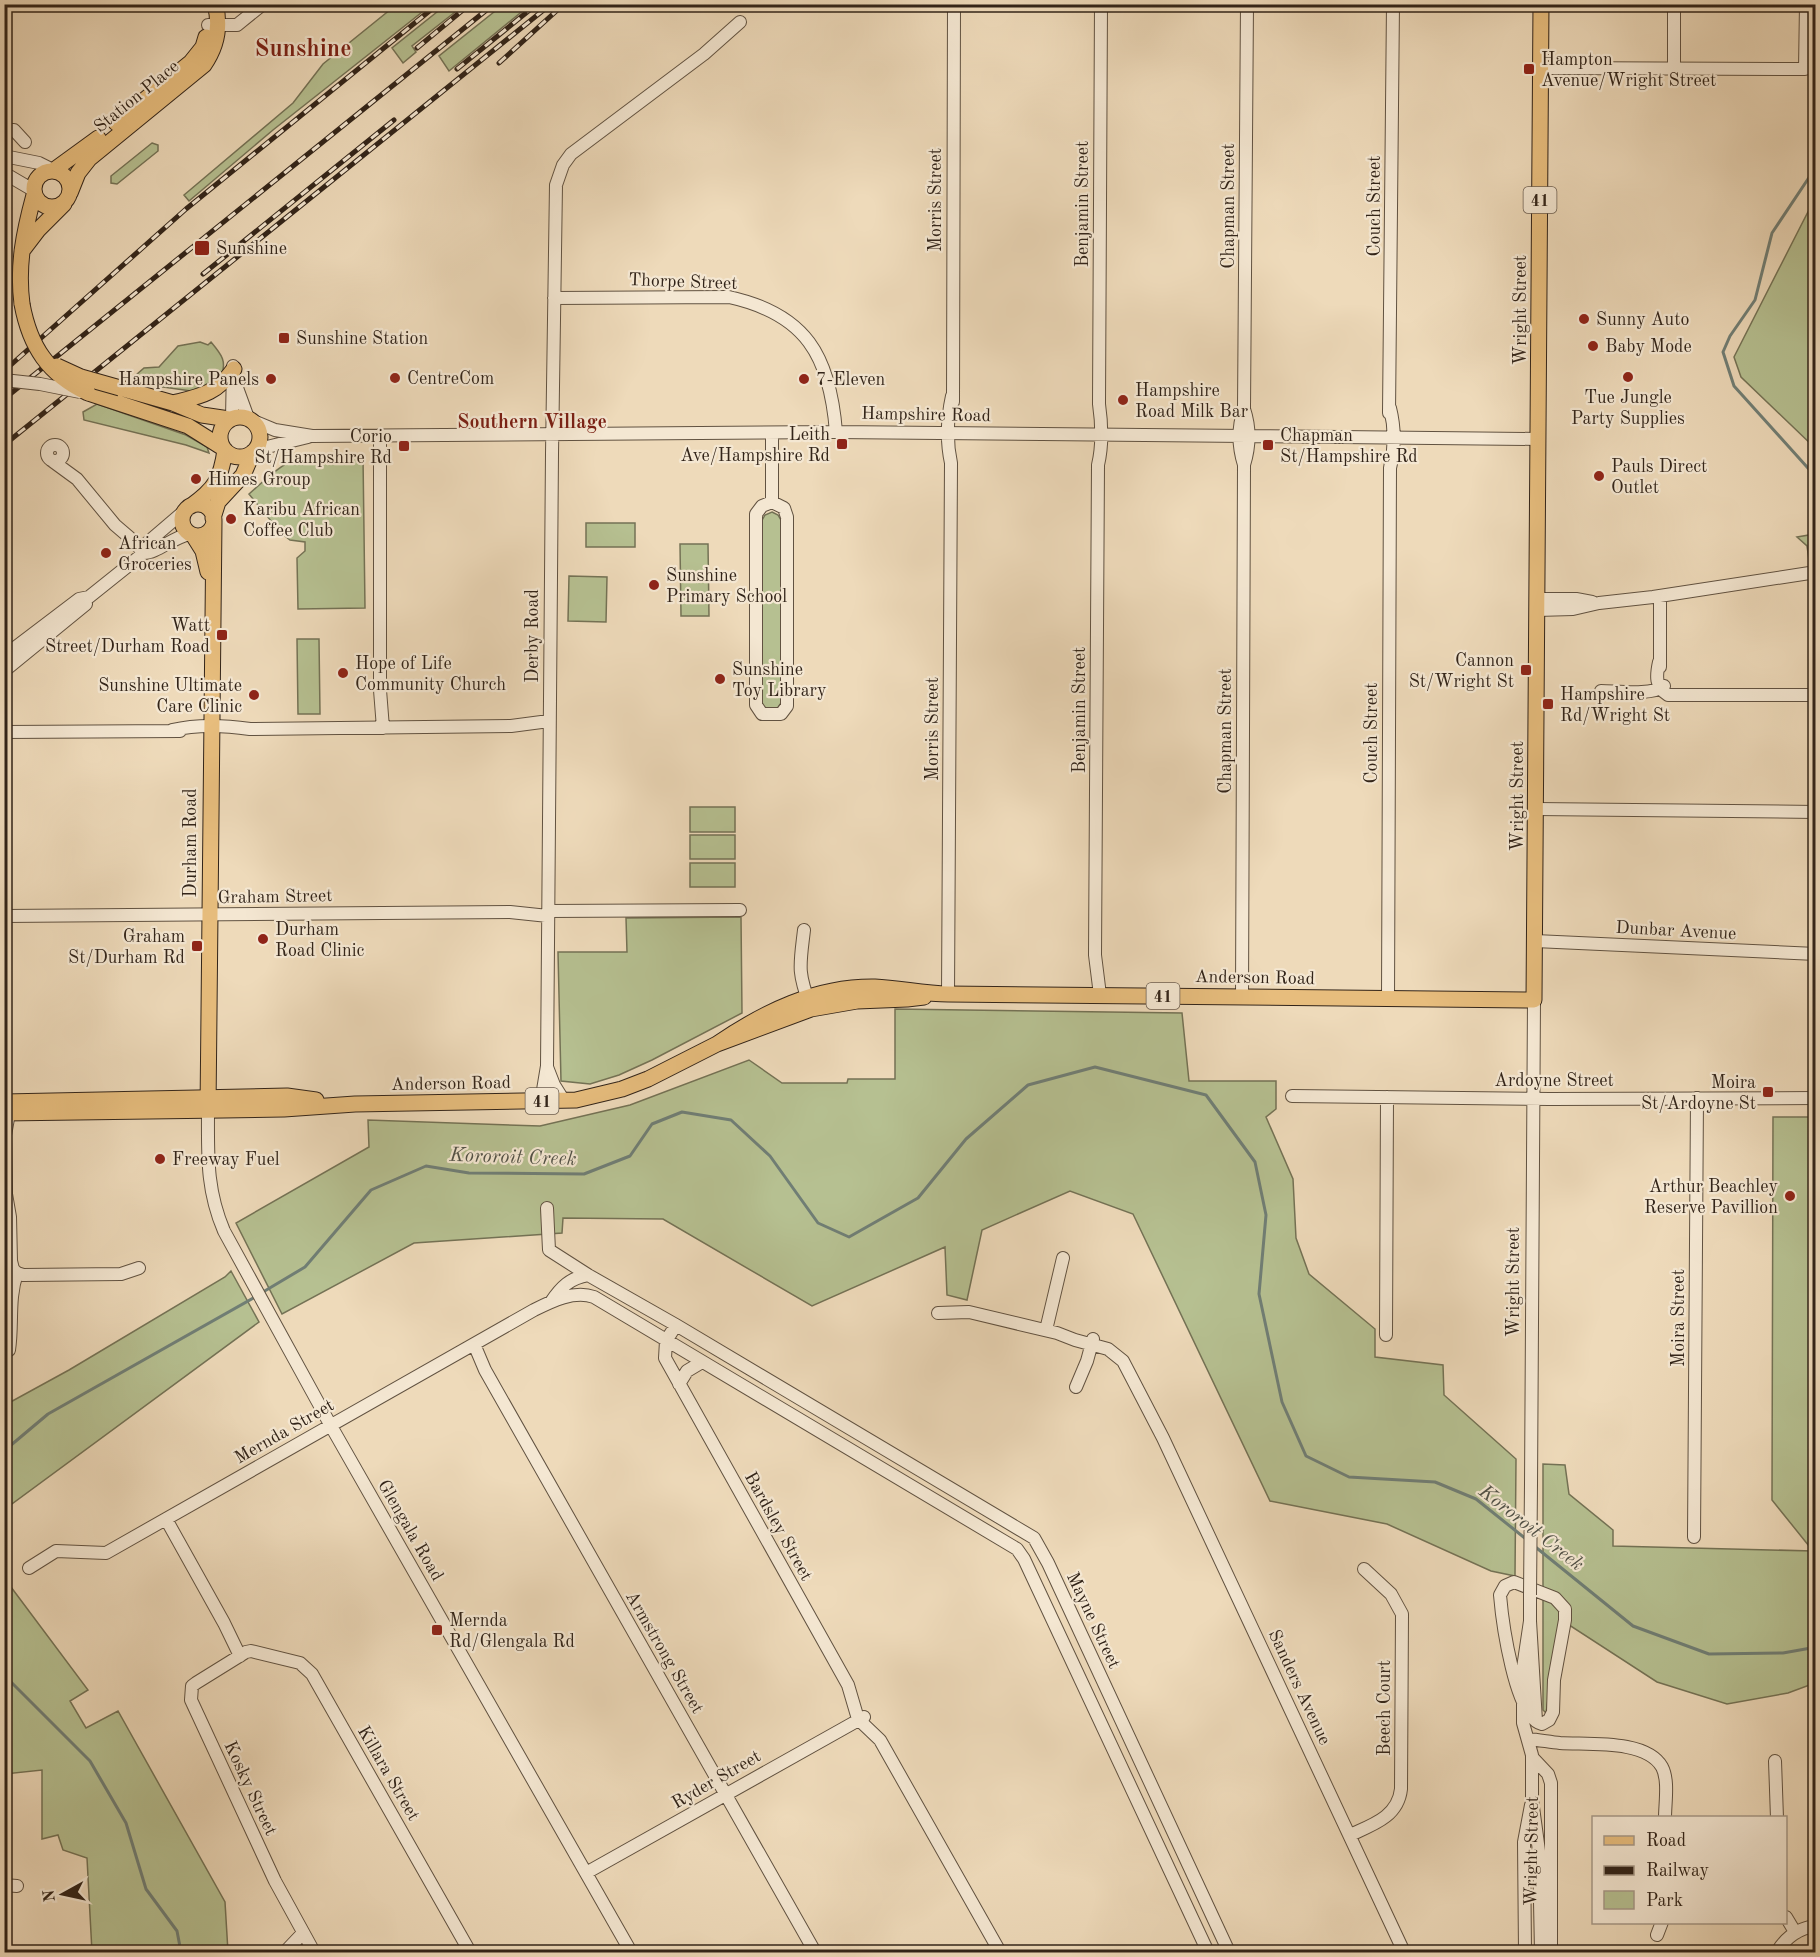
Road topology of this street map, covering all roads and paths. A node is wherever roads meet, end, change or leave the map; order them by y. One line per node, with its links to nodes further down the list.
1 (213, 4): 11 (main road)
2 (263, 4): 11 (street)
3 (954, 4): 32 (street, Morris Street)
4 (1101, 4): 36 (street, Benjamin Street)
5 (1247, 4): 38 (street, Chapman Street)
6 (1393, 4): 39 (street, Couch Street)
7 (1540, 4): 12 (main road, Wright Street / 41)
8 (1674, 4): 13 (street)
9 (1806, 4): 13 (street)
10 (740, 22): 23 (street, Derby Road)
11 (213, 25): 14 (main road, Station Place)
12 (1540, 68): 13 (street); 40 (main road, Wright Street / 41)
13 (1674, 68)
14 (140, 109): 18 (main road, Station Place); 21 (main road, Station Place)
15 (4, 130): 16 (street)
16 (25, 142)
17 (4, 156): 18 (street)
18 (54, 170): 20 (main road); 21 (main road)
19 (4, 173): 20 (street)
20 (34, 192): 21 (main road); 22 (main road)
21 (68, 196): 22 (main road)
22 (21, 254): 24 (main road, bridge)
23 (554, 298): 31 (street, Thorpe Street); 35 (street, Derby Road)
24 (42, 356): 27 (main road, bridge); 28 (main road, bridge)
25 (234, 371): 28 (main road); 29 (street); 30 (street)
26 (4, 380): 27 (street, bridge)
27 (87, 393): 41 (main road)
28 (173, 403): 29 (main road)
29 (230, 419): 30 (main road); 41 (main road)
30 (250, 419): 37 (street, Hampshire Road); 42 (main road)
31 (836, 432): 32 (street, Hampshire Road); 33 (street, Hampshire Road)
32 (952, 433): 36 (street, Hampshire Road); 72 (street, Morris Street)
33 (772, 434): 35 (street, Hampshire Road); 44 (street)
34 (380, 435): 35 (street, Hampshire Road); 37 (street, Hampshire Road); 60 (street)
35 (552, 435): 59 (street, Derby Road)
36 (1098, 435): 38 (street, Hampshire Road); 73 (street, Benjamin Street)
37 (312, 436): 42 (street, Hampshire Road)
38 (1244, 436): 39 (street, Hampshire Road); 74 (street, Chapman Street)
39 (1390, 437): 40 (street, Hampshire Road); 75 (street, Couch Street)
40 (1538, 439): 53 (main road, Wright Street / 41)
41 (224, 449): 42 (main road); 45 (main road)
42 (254, 451): 46 (main road)
43 (76, 479): 43 (street); 48 (street)
44 (772, 502): 44 (street)
45 (189, 507): 46 (main road); 47 (main road); 48 (street)
46 (214, 519): 47 (main road); 50 (main road, Durham Road)
47 (192, 534): 48 (street); 50 (main road, Durham Road)
48 (140, 556): 51 (street)
49 (1815, 572): 52 (street)
50 (212, 590): 61 (main road, Durham Road)
51 (89, 597): 54 (street); 55 (street)
52 (1656, 597): 53 (street); 56 (street)
53 (1537, 605): 63 (main road, Wright Street / 41)
54 (4, 657)
55 (4, 671)
56 (1662, 688): 57 (street); 58 (street)
57 (1601, 691)
58 (1815, 695)
59 (549, 725): 60 (street); 66 (street, Derby Road)
60 (379, 728): 61 (street)
61 (210, 729): 62 (street); 67 (main road, Durham Road)
62 (4, 732)
63 (1536, 809): 64 (street); 70 (main road, Wright Street / 41)
64 (1815, 812)
65 (740, 910): 66 (street, Graham Street)
66 (548, 911): 67 (street, Graham Street); 78 (street, Derby Road)
67 (209, 915): 68 (street, Graham Street); 86 (main road, Durham Road)
68 (4, 916)
69 (804, 930): 77 (street)
70 (1535, 941): 71 (street, Dunbar Avenue); 76 (main road, Wright Street / 41)
71 (1815, 954)
72 (944, 994): 73 (main road, Anderson Road / 41); 77 (main road, Anderson Road / 41)
73 (1095, 995): 74 (main road, Anderson Road / 41)
74 (1242, 997): 75 (main road, Anderson Road / 41)
75 (1388, 998): 76 (main road, Anderson Road / 41)
76 (1534, 1000): 83 (street, Wright Street)
77 (809, 1003): 85 (main road, Anderson Road / 41)
78 (547, 1066): 84 (street, Derby Road); 85 (street, Derby Road)
79 (1292, 1096): 80 (street, Ardoyne Street)
80 (1388, 1097): 83 (street, Ardoyne Street); 99 (street)
81 (1697, 1098): 82 (street, Ardoyne Street); 83 (street, Ardoyne Street); 111 (street, Moira Street)
82 (1815, 1098)
83 (1534, 1099): 114 (street, Wright Street, bridge)
84 (541, 1101): 85 (main road, Anderson Road / 41); 86 (main road, Anderson Road / 41)
85 (564, 1101)
86 (208, 1104): 87 (main road, Anderson Road / 41); 109 (street, Glengala Road)
87 (7, 1108): 91 (street)
88 (547, 1208): 92 (street, Mayne Street)
89 (1063, 1258): 98 (street)
90 (139, 1268): 91 (street)
91 (17, 1273): 103 (street)
92 (588, 1275): 93 (street, Mayne Street); 94 (street)
93 (621, 1293): 95 (street); 97 (street, Mayne Street)
94 (551, 1302): 95 (street, Mayne Street); 102 (street, Mernda Street)
95 (612, 1308): 100 (street, Mayne Street)
96 (938, 1313): 98 (street, Sanders Avenue)
97 (676, 1325): 100 (street); 107 (street, Mayne Street)
98 (1052, 1331): 101 (street, Sanders Avenue)
99 (1386, 1335)
100 (666, 1341): 104 (street, Mayne Street); 105 (street, Bardsley Street)
101 (1093, 1341): 106 (street); 127 (street, Sanders Avenue)
102 (471, 1346): 109 (street, Mernda Street); 123 (street, Armstrong Street)
103 (9, 1350)
104 (702, 1362): 105 (street); 108 (street, Mayne Street)
105 (679, 1384): 117 (street, Bardsley Street)
106 (1076, 1387)
107 (811, 1405): 108 (street); 141 (street, Mayne Street)
108 (800, 1421): 140 (street, Mayne Street)
109 (332, 1426): 110 (street, Mernda Street); 128 (street, Glengala Road)
110 (166, 1519): 112 (street, Mernda Street); 115 (street)
111 (1694, 1537)
112 (29, 1568)
113 (1364, 1569): 127 (street, Beech Court)
114 (1530, 1621): 116 (street, Wright Street); 118 (street, Wright Street)
115 (243, 1654): 134 (street, Kosky Street); 136 (street, Killara Street)
116 (1523, 1701): 118 (street); 118 (street, Wright Street); 119 (street, Wright Street)
117 (861, 1718): 123 (street, Ryder Street); 139 (street, Bardsley Street)
118 (1537, 1723): 119 (street, Wright Street)
119 (1532, 1739): 120 (street); 121 (street, Wright Street)
120 (1561, 1743): 121 (street); 125 (street)
121 (1532, 1756): 124 (street, Wright Street); 145 (street, Wright Street)
122 (1775, 1761): 126 (street)
123 (725, 1795): 128 (street, Ryder Street); 138 (street, Armstrong Street)
124 (1532, 1800): 143 (street, Wright Street); 144 (street, Wright Street)
125 (1665, 1816)
126 (1777, 1816)
127 (1350, 1835): 142 (street, Sanders Avenue)
128 (586, 1873): 137 (street, Glengala Road)
129 (1787, 1920): 132 (street)
130 (1662, 1924): 133 (street)
131 (1815, 1926): 132 (street)
132 (1795, 1932): 146 (street)
133 (1657, 1935)
134 (309, 1942): 135 (street)
135 (286, 1953)
136 (470, 1953)
137 (631, 1953)
138 (814, 1953)
139 (1000, 1953)
140 (1208, 1953)
141 (1229, 1953)
142 (1404, 1953)
143 (1525, 1953)
144 (1541, 1953)
145 (1551, 1953)
146 (1777, 1953)

